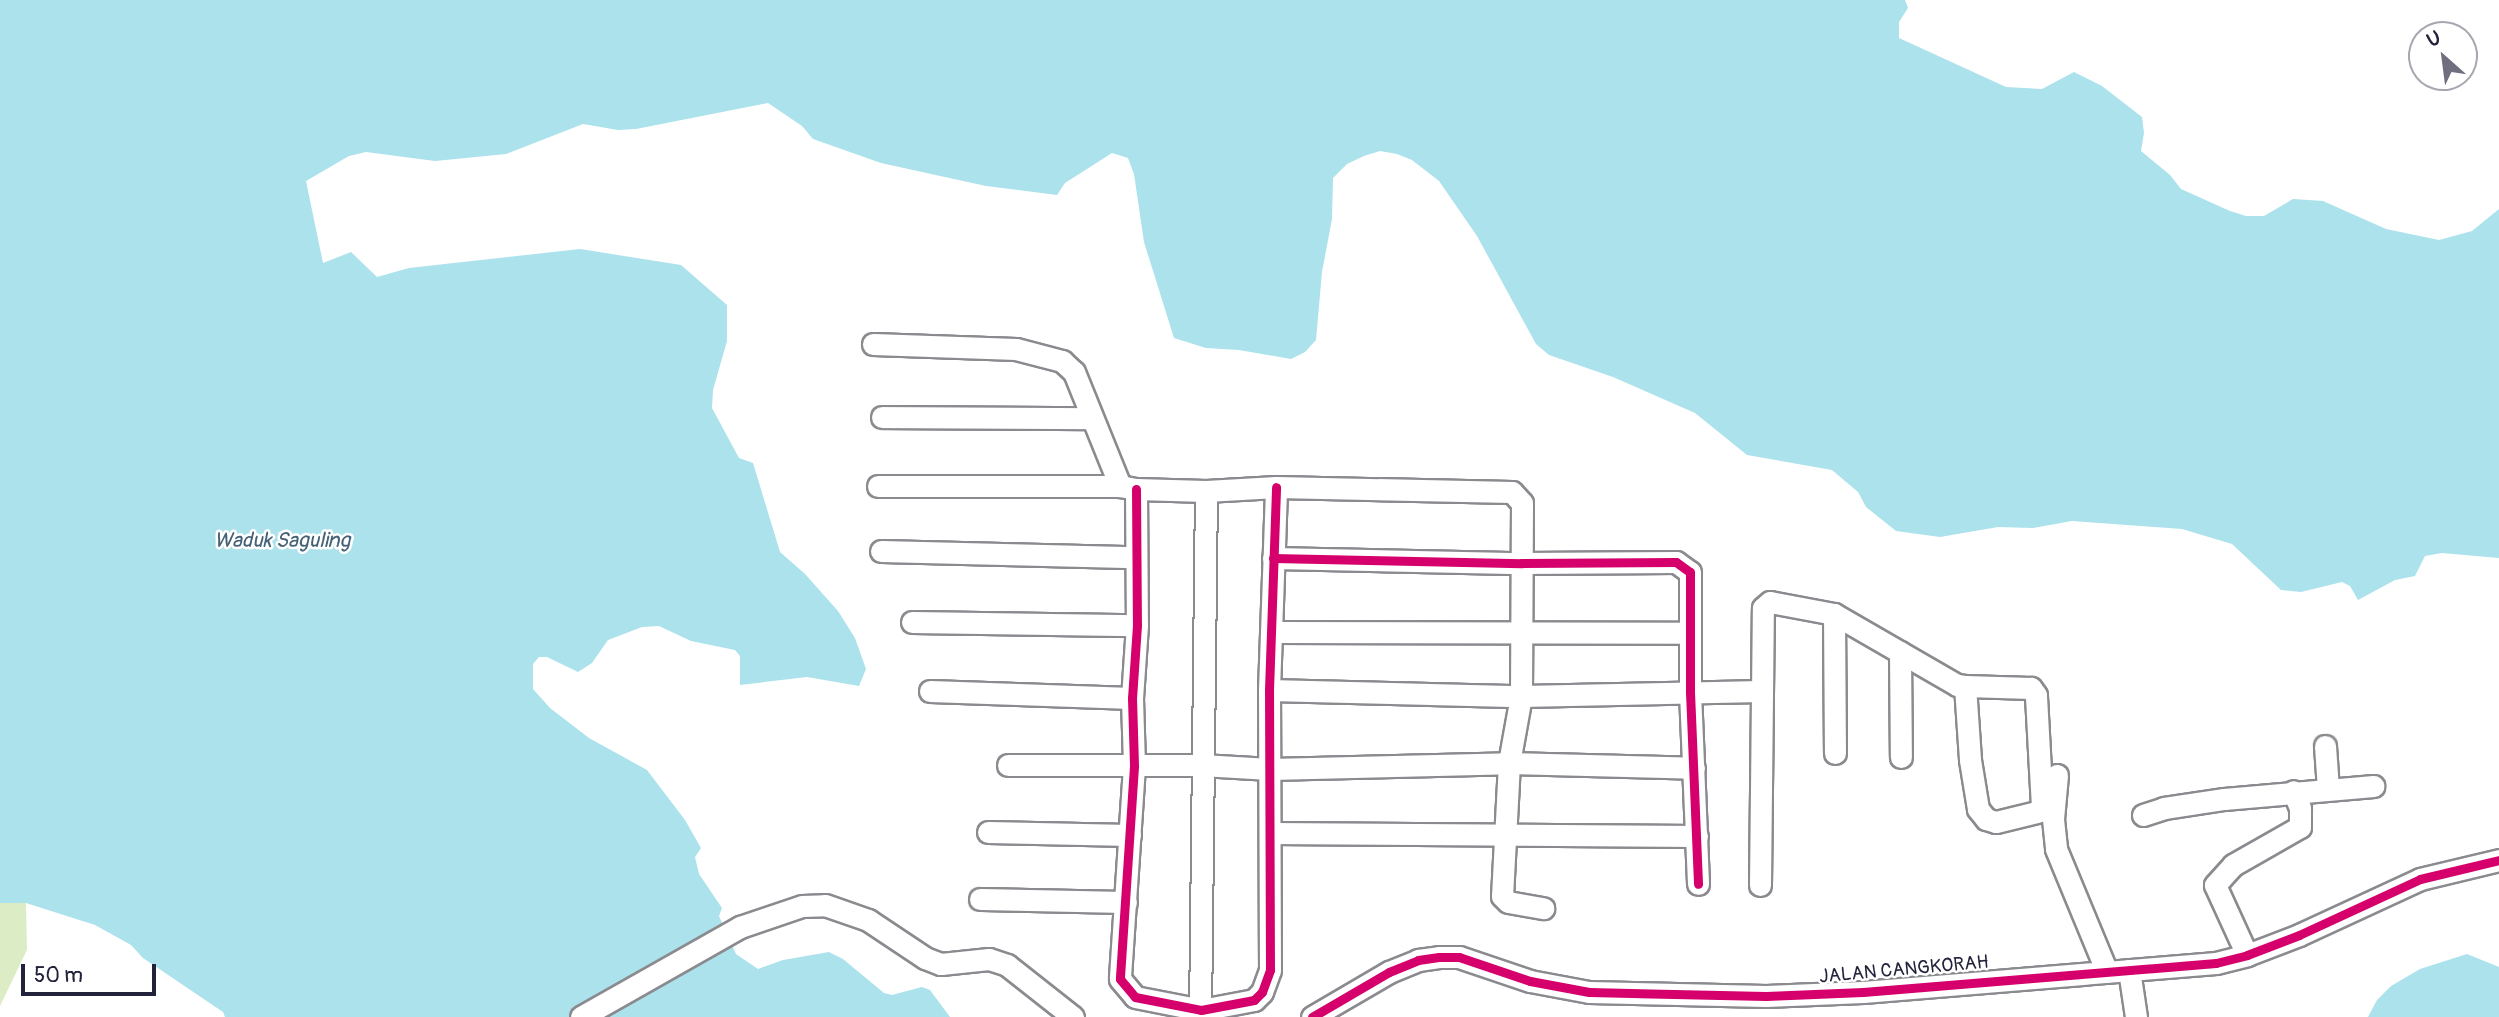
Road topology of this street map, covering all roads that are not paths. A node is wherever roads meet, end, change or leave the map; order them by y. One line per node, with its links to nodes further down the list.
1 (873, 344): 3 (street)
2 (882, 417): 3 (street)
3 (1091, 418): 5 (street)
4 (878, 486): 5 (street)
5 (1128, 487): 7 (street); 9 (street)
6 (1276, 487): 7 (street); 10 (street); 11 (street)
7 (1206, 491): 31 (street)
8 (881, 551): 9 (street)
9 (1135, 557): 14 (street)
10 (1273, 558): 11 (street); 15 (street)
11 (1522, 563): 16 (street); 17 (street)
12 (1834, 614): 18 (street); 22 (street); 27 (street)
13 (912, 622): 14 (street)
14 (1136, 625): 25 (street)
15 (1271, 632): 17 (street); 20 (street)
16 (1690, 633): 17 (street); 23 (street)
17 (1521, 634): 24 (street)
18 (1900, 652): 19 (street); 28 (street)
19 (1965, 686): 19 (street)
20 (1269, 690): 24 (street); 34 (street)
21 (930, 691): 25 (street)
22 (1762, 691): 23 (street); 47 (street)
23 (1690, 692): 24 (street); 33 (street)
24 (1521, 696): 29 (street)
25 (1132, 698): 32 (street)
26 (2325, 746): 37 (street)
27 (1835, 753)
28 (1901, 757)
29 (1509, 763): 33 (street); 34 (street); 42 (street)
30 (1008, 765): 32 (street)
31 (1201, 765): 32 (street); 34 (street); 54 (street)
32 (1135, 766): 43 (street)
33 (1694, 768): 44 (street)
34 (1269, 769): 41 (street)
35 (2057, 775): 53 (street)
36 (2373, 786): 37 (street)
37 (2329, 789): 38 (street)
38 (2293, 791): 39 (street); 51 (street)
39 (2143, 815)
40 (988, 832): 43 (street)
41 (1270, 833): 42 (street); 54 (street)
42 (1505, 834): 44 (street); 50 (street)
43 (1130, 835): 49 (street)
44 (1697, 836): 46 (street)
45 (2499, 860): 51 (street, JALAN CANGKORAH)
46 (1698, 884)
47 (1760, 885)
48 (980, 899): 49 (street)
49 (1126, 902): 54 (street)
50 (1544, 908)
51 (2247, 955): 52 (street, JALAN CANGKORAH)
52 (2129, 970): 53 (street, JALAN CANGKORAH); 58 (street)
53 (2107, 972): 57 (street, JALAN CANGKORAH)
54 (1201, 1013)
55 (582, 1017): 56 (street)
56 (1073, 1017)
57 (1312, 1017)
58 (2136, 1017)

